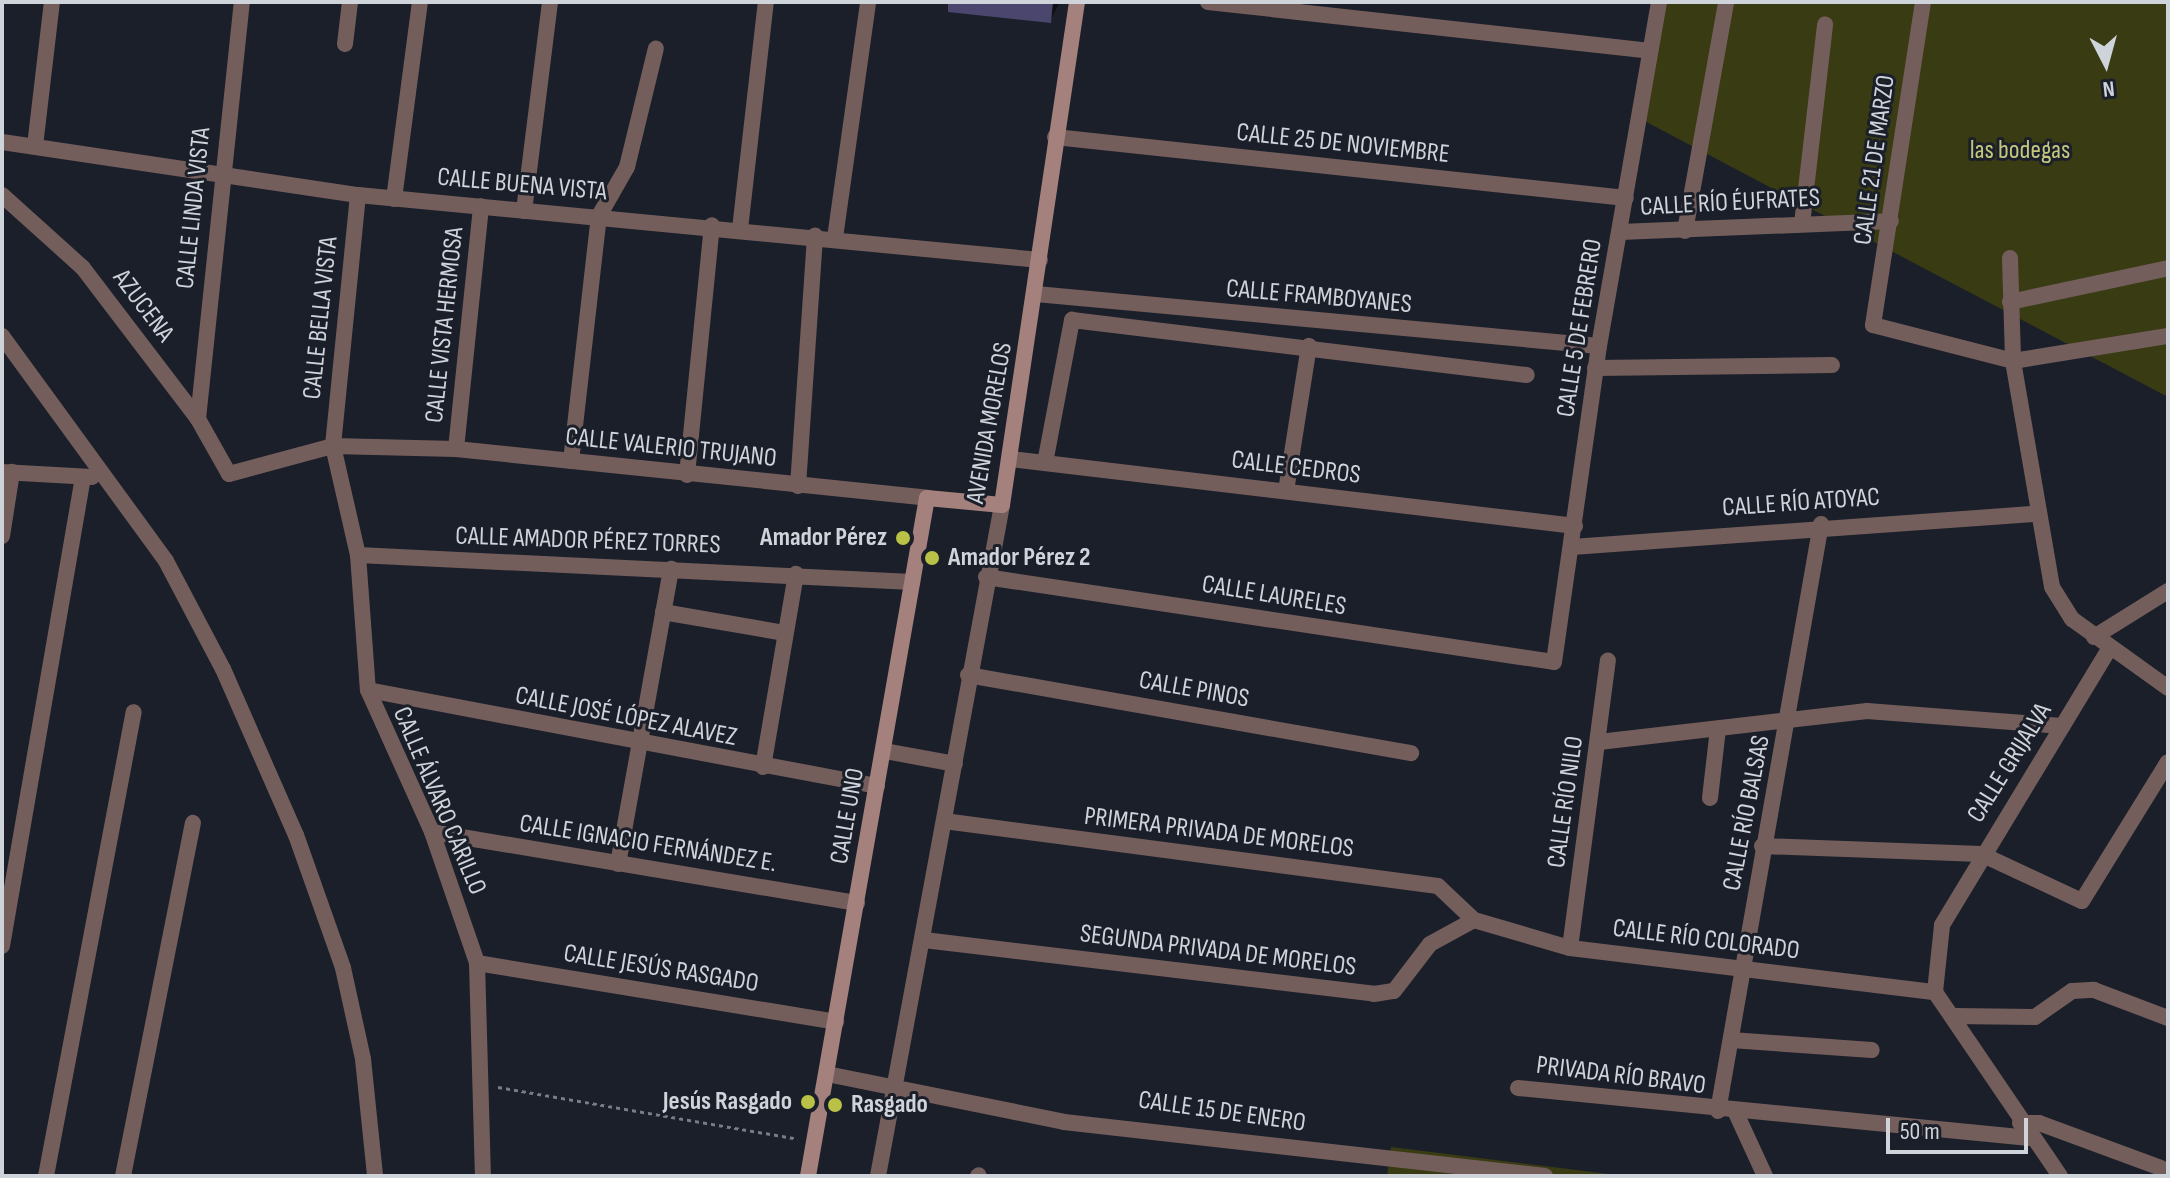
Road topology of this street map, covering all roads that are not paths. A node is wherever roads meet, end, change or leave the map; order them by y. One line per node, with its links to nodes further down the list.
1 (52, 2): 19 (street)
2 (242, 2): 20 (street, CALLE LINDA VISTA)
3 (350, 2): 14 (street)
4 (420, 2): 24 (street)
5 (550, 2): 26 (street)
6 (766, 2): 31 (street)
7 (868, 2): 35 (street)
8 (1077, 2): 17 (street, AVENIDA MORELOS)
9 (1208, 2): 16 (street)
10 (1659, 2): 16 (street, CALLE 5 DE FEBRERO)
11 (1726, 2): 32 (street)
12 (1923, 2): 28 (street, CALLE 21 DE MARZO)
13 (1825, 24): 29 (street)
14 (345, 44)
15 (656, 48): 27 (street)
16 (1650, 51): 23 (street, CALLE 5 DE FEBRERO)
17 (1055, 137): 23 (street, CALLE 25 DE NOVIEMBRE); 37 (street, AVENIDA MORELOS)
18 (2, 142): 19 (street, CALLE BUENA VISTA)
19 (35, 146): 20 (street, CALLE BUENA VISTA)
20 (220, 175): 22 (street, CALLE BUENA VISTA); 49 (street, CALLE LINDA VISTA)
21 (2, 195): 49 (street, AZUCENA)
22 (358, 195): 24 (street, CALLE BUENA VISTA); 50 (street, CALLE BELLA VISTA)
23 (1626, 198): 33 (street, CALLE 5 DE FEBRERO)
24 (394, 199): 25 (street, CALLE BUENA VISTA)
25 (481, 206): 26 (street, CALLE BUENA VISTA); 51 (street, CALLE VISTA HERMOSA)
26 (524, 211): 27 (street, CALLE BUENA VISTA)
27 (599, 216): 30 (street, CALLE BUENA VISTA); 53 (street)
28 (1891, 221): 29 (street, CALLE RÍO ÉUFRATES); 45 (street, CALLE 21 DE MARZO)
29 (1802, 224): 32 (street, CALLE RÍO ÉUFRATES)
30 (712, 225): 31 (street, CALLE BUENA VISTA); 57 (street)
31 (740, 229): 34 (street, CALLE BUENA VISTA)
32 (1685, 231): 33 (street, CALLE RÍO ÉUFRATES)
33 (1620, 232): 44 (street, CALLE 5 DE FEBRERO)
34 (815, 236): 35 (street, CALLE BUENA VISTA); 60 (street)
35 (835, 238): 37 (street, CALLE BUENA VISTA)
36 (2010, 258): 40 (street)
37 (1040, 260): 39 (street, AVENIDA MORELOS)
38 (2168, 268): 40 (street)
39 (1036, 294): 44 (street, CALLE FRAMBOYANES); 52 (street, AVENIDA MORELOS)
40 (2010, 302): 45 (street)
41 (2, 336): 59 (street)
42 (2168, 336): 45 (street)
43 (1309, 346): 48 (street); 54 (street); 61 (street)
44 (1599, 346): 47 (street, CALLE 5 DE FEBRERO)
45 (2013, 361): 64 (street)
46 (1832, 365): 47 (street)
47 (1595, 368): 66 (street, CALLE 5 DE FEBRERO)
48 (1527, 375)
49 (198, 419): 55 (street, AZUCENA)
50 (333, 446): 51 (street, CALLE VALERIO TRUJANO); 55 (street, CALLE VALERIO TRUJANO); 69 (street, CALLE ÁLVARO CARILLO)
51 (456, 449): 53 (street, CALLE VALERIO TRUJANO)
52 (1011, 459): 54 (street, CALLE CEDROS); 63 (street, AVENIDA MORELOS)
53 (571, 461): 57 (street, CALLE VALERIO TRUJANO)
54 (1045, 463): 61 (street, CALLE CEDROS)
55 (224, 465)
56 (7, 472): 58 (street); 67 (street)
57 (687, 475): 60 (street, CALLE VALERIO TRUJANO)
58 (83, 477): 59 (street); 106 (street)
59 (108, 479): 128 (street)
60 (798, 486): 62 (street, CALLE VALERIO TRUJANO)
61 (1286, 491): 66 (street, CALLE CEDROS)
62 (927, 498): 63 (street, CALLE VALERIO TRUJANO); 73 (street, CALLE UNO)
63 (1002, 505): 72 (street, AVENIDA MORELOS)
64 (2035, 514): 65 (street, CALLE RÍO ATOYAC); 77 (street)
65 (1821, 524): 68 (street, CALLE RÍO ATOYAC); 85 (street, CALLE RÍO BALSAS)
66 (1575, 526): 68 (street, CALLE 5 DE FEBRERO)
67 (2, 536)
68 (1572, 547): 80 (street, CALLE 5 DE FEBRERO)
69 (358, 555): 70 (street, CALLE AMADOR PÉREZ TORRES); 83 (street, CALLE ÁLVARO CARILLO)
70 (671, 569): 71 (street, CALLE AMADOR PÉREZ TORRES); 75 (street)
71 (796, 574): 73 (street, CALLE AMADOR PÉREZ TORRES); 76 (street)
72 (986, 577): 80 (street, CALLE LAURELES); 81 (street, AVENIDA MORELOS)
73 (912, 582): 90 (street, CALLE UNO)
74 (2168, 591): 77 (street)
75 (663, 612): 76 (street); 89 (street)
76 (785, 633): 94 (street)
77 (2094, 637): 78 (street)
78 (2109, 649): 82 (street); 86 (street, CALLE GRIJALVA)
79 (1608, 661): 88 (street, CALLE RÍO NILO)
80 (1554, 662)
81 (968, 675): 91 (street, CALLE PINOS); 93 (street, AVENIDA MORELOS)
82 (2168, 688)
83 (368, 690): 89 (street, CALLE JOSÉ LÓPEZ ALAVEZ); 99 (street, CALLE ÁLVARO CARILLO)
84 (134, 712): 126 (street)
85 (1789, 723): 86 (street); 87 (street); 100 (street, CALLE RÍO BALSAS)
86 (2062, 726): 101 (street, CALLE GRIJALVA)
87 (1718, 729): 88 (street); 96 (street)
88 (1599, 742): 107 (street, CALLE RÍO NILO)
89 (640, 745): 94 (street, CALLE JOSÉ LÓPEZ ALAVEZ); 102 (street)
90 (885, 751): 93 (street); 95 (street, CALLE UNO)
91 (1411, 753)
92 (2168, 762): 101 (street)
93 (955, 764): 97 (street, AVENIDA MORELOS)
94 (763, 767): 95 (street, CALLE JOSÉ LÓPEZ ALAVEZ)
95 (877, 786): 103 (street, CALLE UNO)
96 (1710, 798)
97 (944, 821): 104 (street, PRIMERA PRIVADA DE MORELOS); 105 (street, AVENIDA MORELOS)
98 (193, 823): 127 (street)
99 (432, 832): 102 (street, CALLE IGNACIO FERNÁNDEZ E.); 108 (street, CALLE ÁLVARO CARILLO)
100 (1762, 846): 101 (street); 109 (street, CALLE RÍO BALSAS)
101 (1981, 854): 110 (street, CALLE GRIJALVA)
102 (618, 864): 103 (street, CALLE IGNACIO FERNÁNDEZ E.)
103 (857, 903): 113 (street, CALLE UNO)
104 (1474, 920): 105 (street, SEGUNDA PRIVADA DE MORELOS); 107 (street, CALLE RÍO COLORADO)
105 (924, 940): 117 (street, AVENIDA MORELOS)
106 (2, 946)
107 (1570, 948): 109 (street, CALLE RÍO COLORADO)
108 (477, 963): 113 (street, CALLE JESÚS RASGADO); 129 (street, CALLE ÁLVARO CARILLO)
109 (1743, 969): 110 (street, CALLE RÍO COLORADO); 114 (street, CALLE RÍO BALSAS)
110 (1935, 992): 111 (street)
111 (1954, 1016): 112 (street); 121 (street)
112 (2168, 1018)
113 (836, 1022): 116 (street, CALLE UNO)
114 (1731, 1040): 115 (street); 119 (street, CALLE RÍO BALSAS)
115 (1872, 1050)
116 (827, 1074): 117 (street, CALLE 15 DE ENERO); 130 (street, CALLE UNO)
117 (894, 1086): 124 (street, CALLE 15 DE ENERO); 131 (street, AVENIDA MORELOS)
118 (1518, 1088): 119 (street, PRIVADA RÍO BRAVO)
119 (1718, 1111): 120 (street, PRIVADA RÍO BRAVO)
120 (1736, 1113): 122 (street, PRIVADA RÍO BRAVO); 125 (street)
121 (2020, 1123): 122 (street); 123 (street)
122 (2030, 1138): 133 (street)
123 (2161, 1168)
124 (1408, 1169): 132 (street, CALLE 15 DE ENERO)
125 (1768, 1174)
126 (46, 1176)
127 (123, 1176)
128 (375, 1176)
129 (483, 1176)
130 (808, 1176)
131 (878, 1176)
132 (1545, 1176)
133 (2060, 1176)

